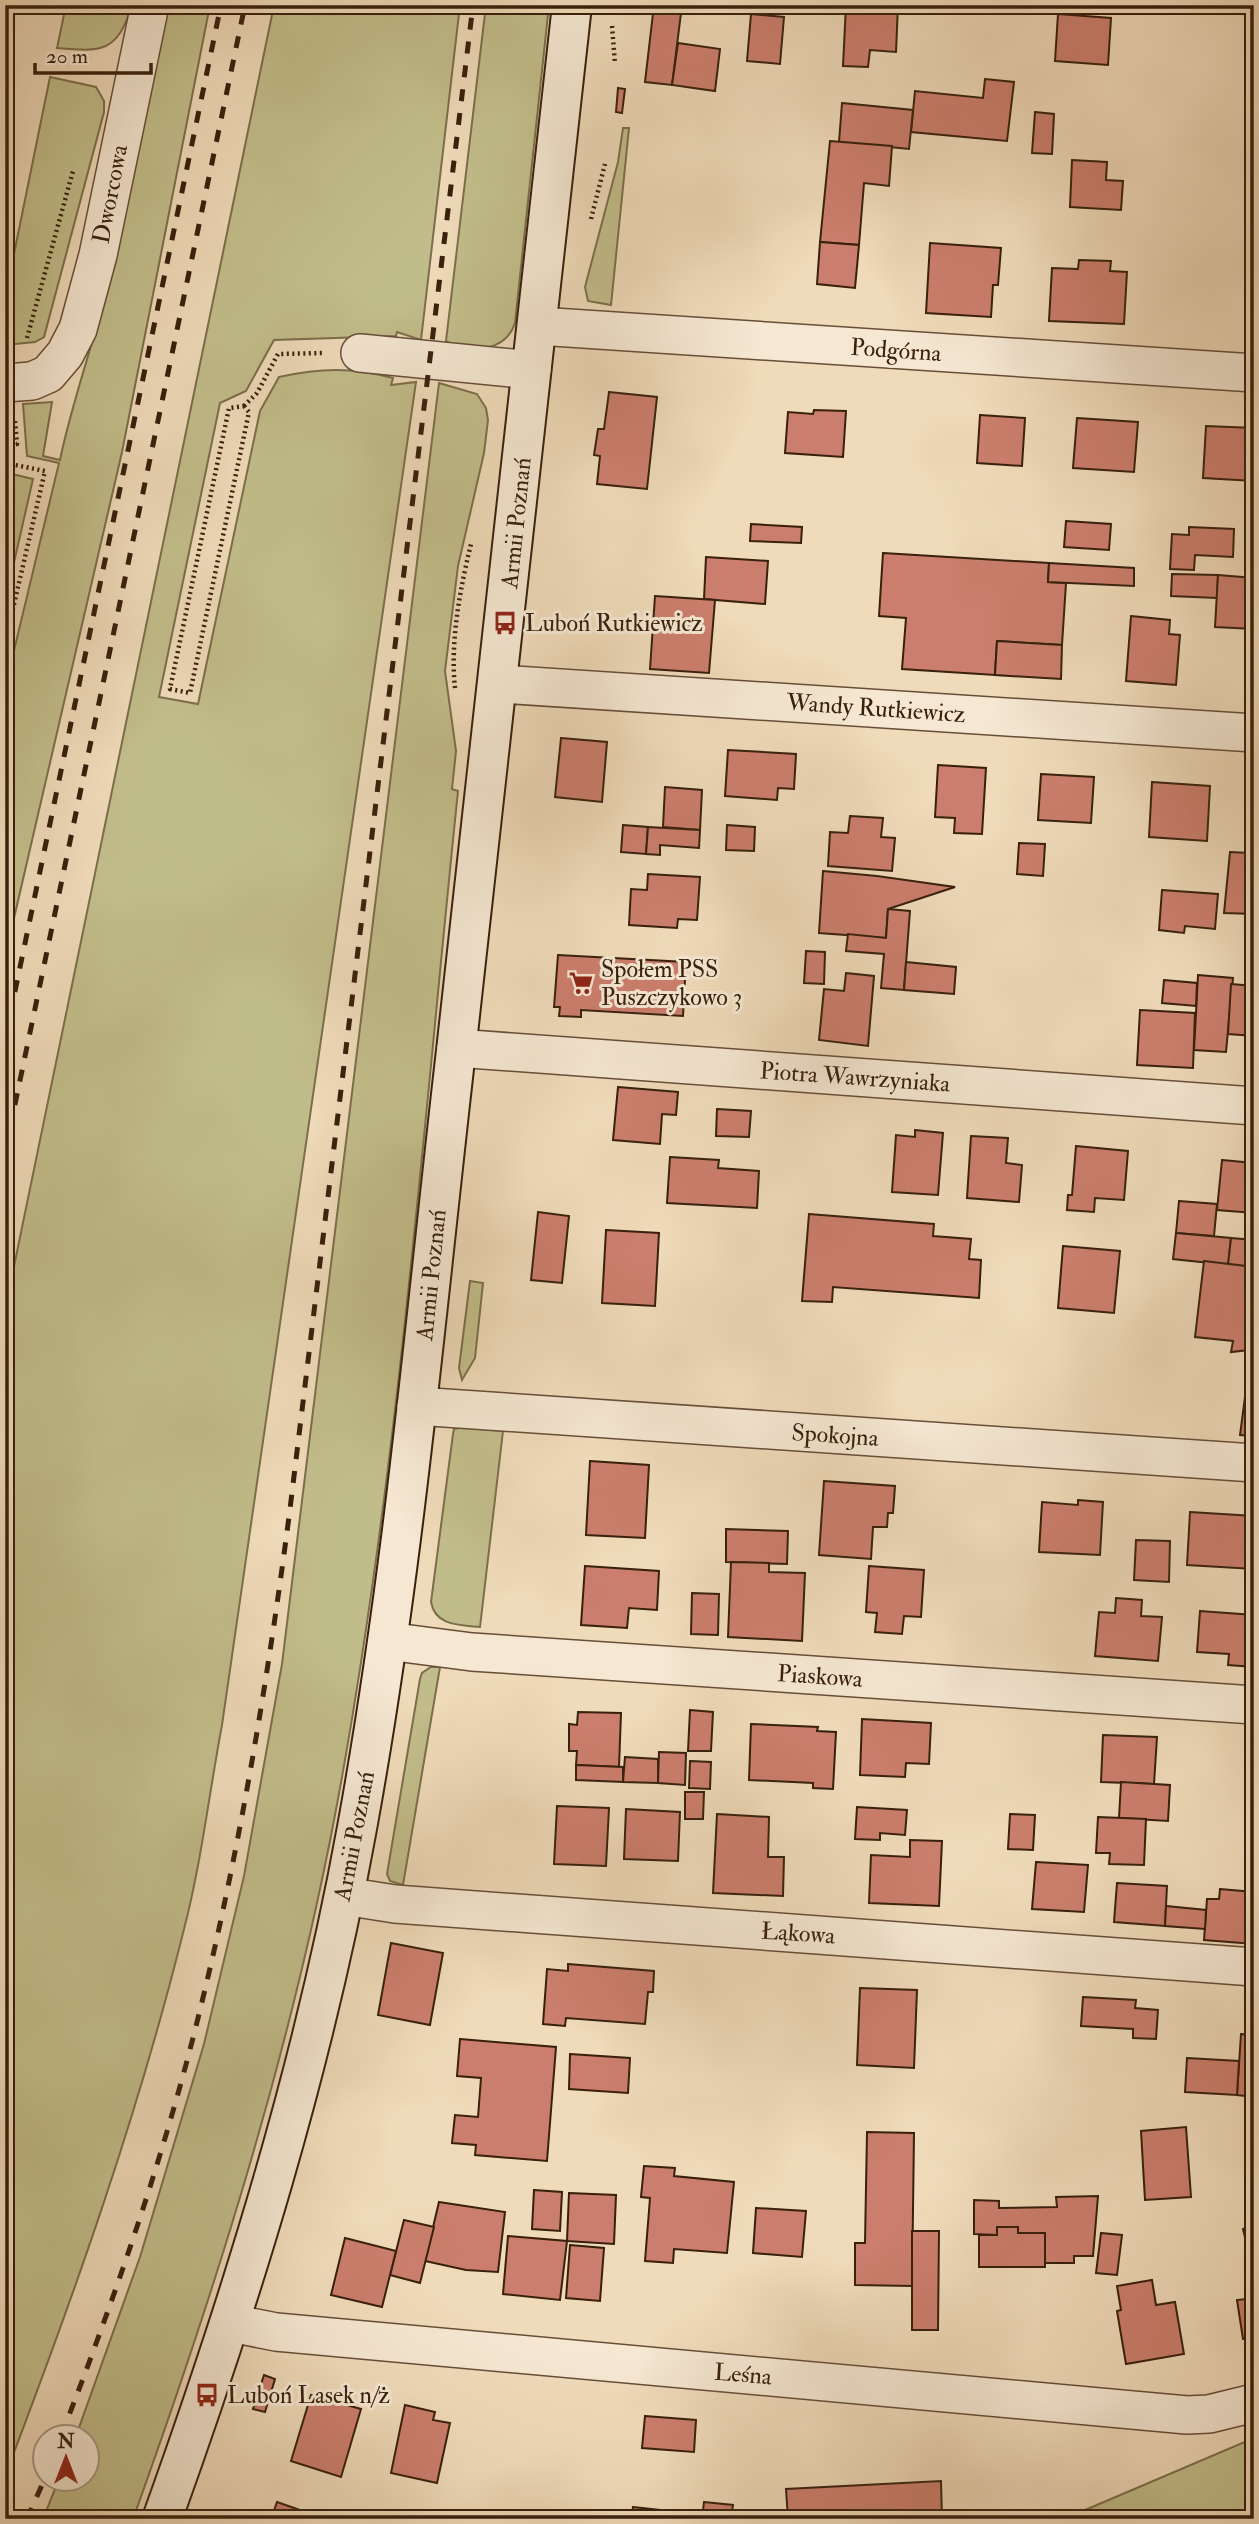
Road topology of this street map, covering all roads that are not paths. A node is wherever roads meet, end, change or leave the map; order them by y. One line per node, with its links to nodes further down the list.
1 (150, 5): 7 (street, Dworcowa)
2 (572, 5): 3 (main road, Armii Poznań)
3 (538, 326): 5 (main road, Armii Poznań); 6 (street, Podgórna)
4 (360, 353): 5 (street)
5 (532, 370): 8 (main road, Armii Poznań)
6 (1254, 373)
7 (5, 383)
8 (499, 684): 9 (street, Wandy Rutkiewicz); 10 (main road, Armii Poznań)
9 (1254, 733)
10 (456, 1048): 11 (street, Piotra Wawrzyniaka); 12 (main road, Armii Poznań)
11 (1254, 1106)
12 (416, 1406): 13 (street, Spokojna); 14 (main road, Armii Poznań)
13 (1254, 1464)
14 (387, 1641): 15 (street, Piaskowa); 16 (main road, Armii Poznań)
15 (1254, 1705)
16 (344, 1896): 17 (street, Łąkowa); 18 (main road, Armii Poznań)
17 (1254, 1967)
18 (231, 2323): 19 (street, Leśna); 20 (main road, Armii Poznań)
19 (1254, 2403)
20 (162, 2519)

